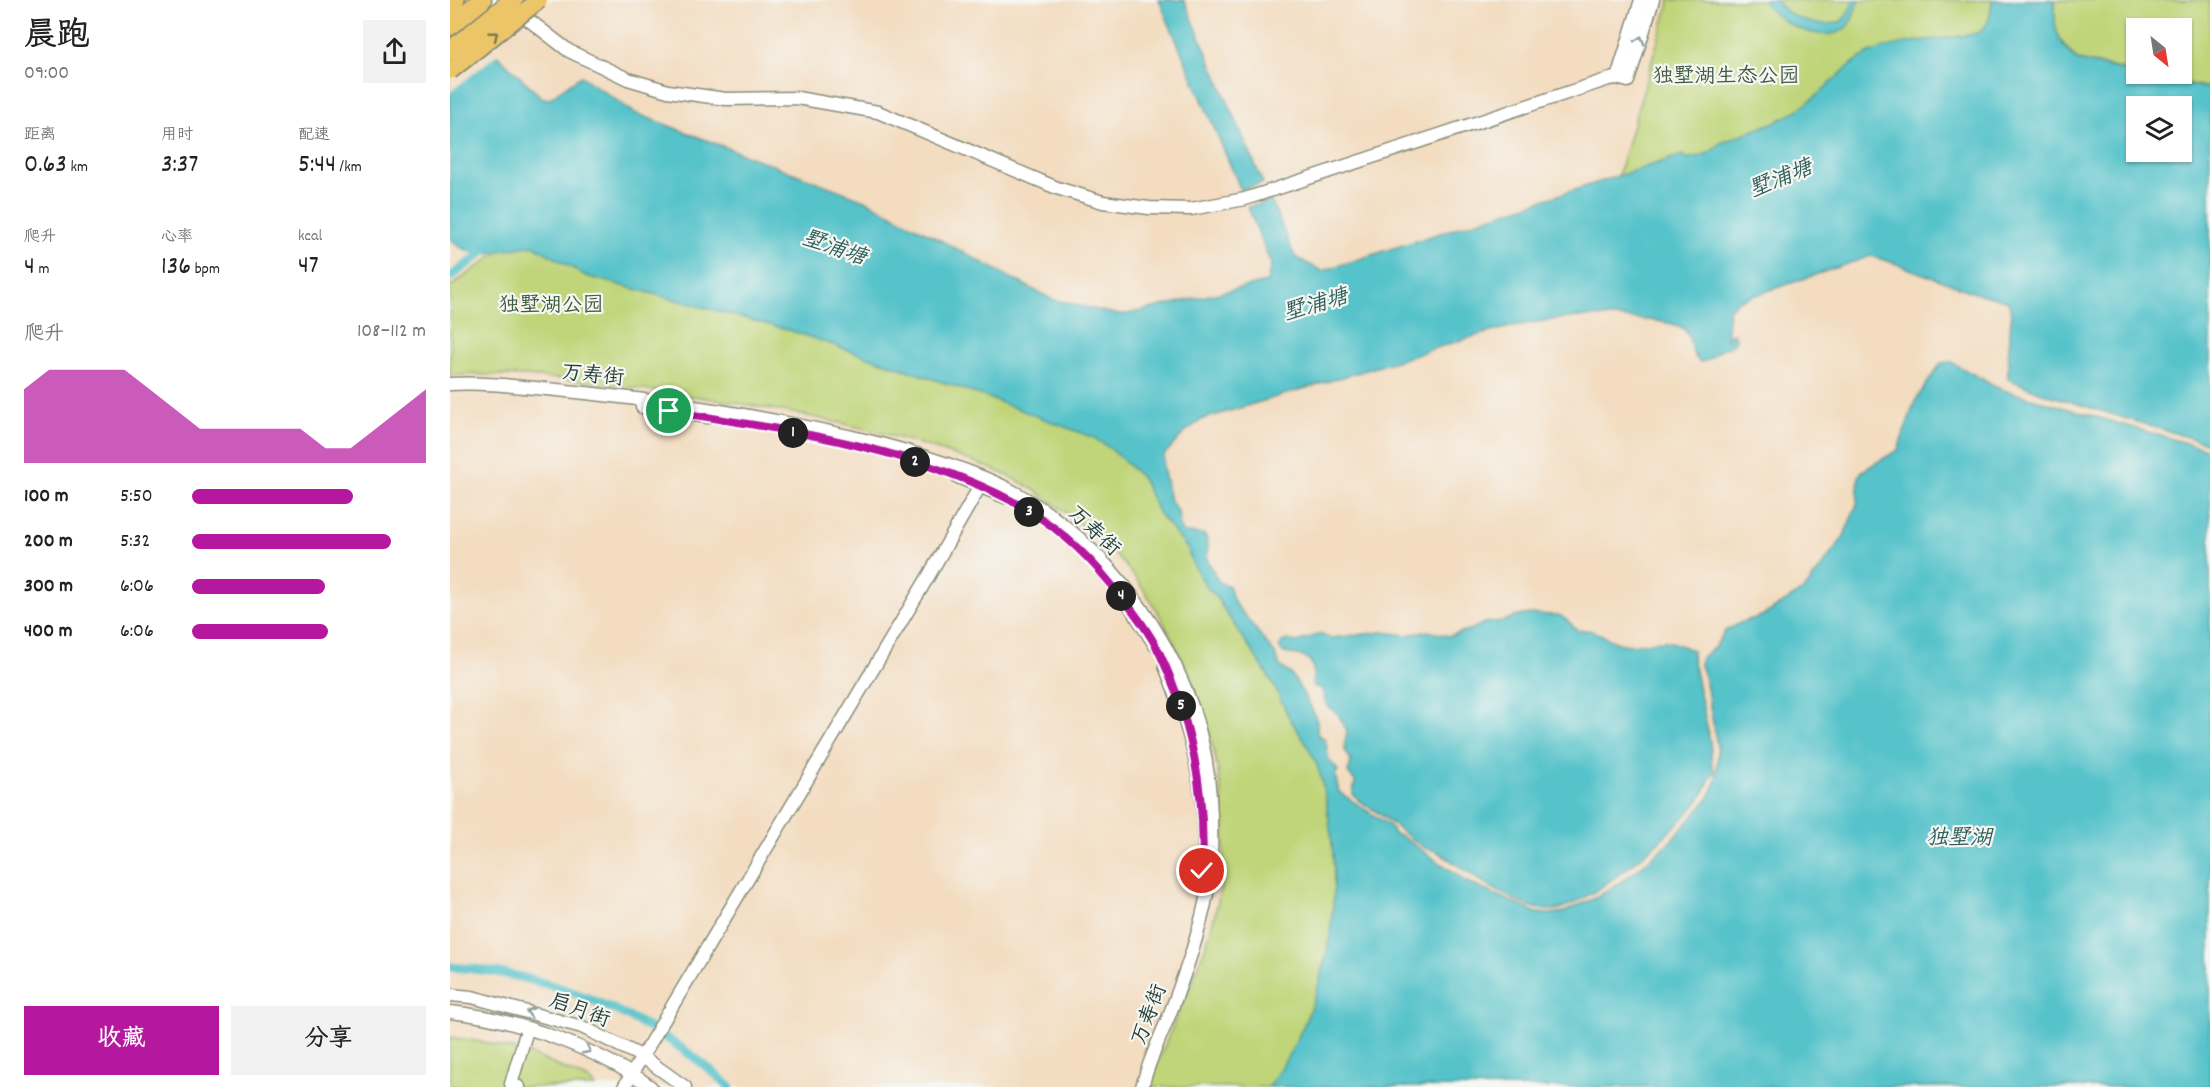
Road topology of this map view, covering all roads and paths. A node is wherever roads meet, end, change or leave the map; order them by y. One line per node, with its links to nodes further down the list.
1 (456, 0): 8 (main road)
2 (482, 0): 9 (highway)
3 (503, 0): 12 (street)
4 (513, 0): 10 (highway, bridge)
5 (538, 0): 11 (main road, one-way to 5, bridge)
6 (1641, 0): 12 (street)
7 (1653, 0): 12 (street, one-way to 7)
8 (450, 5)
9 (450, 26)
10 (450, 51)
11 (450, 71)
12 (1623, 79)
13 (450, 384): 15 (street, 万寿街)
14 (450, 391): 15 (street, 万寿街)
15 (983, 482): 19 (street); 25 (street, 万寿街); 26 (street, 万寿街)
16 (450, 995): 19 (street, 启月街, one-way to 16)
17 (450, 1012): 18 (street, 启月街)
18 (527, 1030): 20 (street, 启月街, one-way to 20); 21 (street)
19 (643, 1057): 20 (street); 24 (street, 启月街)
20 (632, 1074): 22 (street); 23 (street, 启月街)
21 (519, 1087)
22 (624, 1087)
23 (651, 1087)
24 (686, 1087)
25 (1136, 1087)
26 (1142, 1087)

